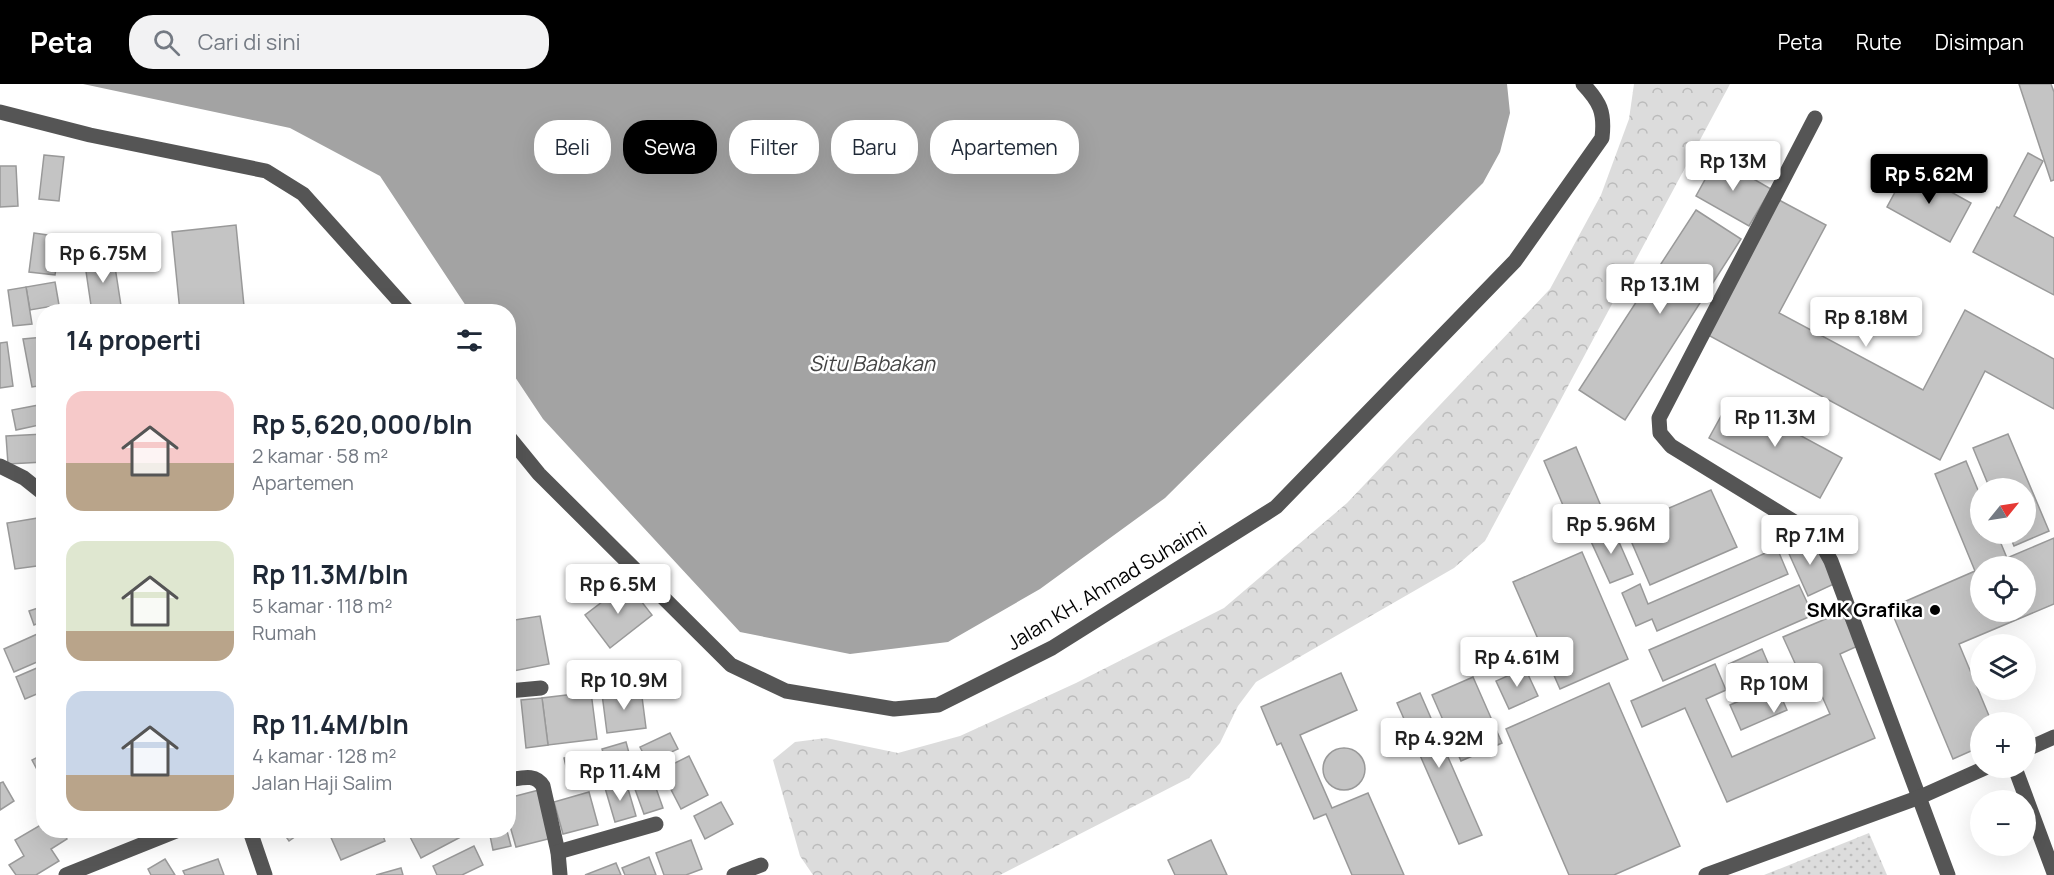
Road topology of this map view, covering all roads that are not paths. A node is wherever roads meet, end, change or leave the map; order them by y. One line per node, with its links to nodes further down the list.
1 (1583, 84): 5 (street, Jalan KH. Ahmad Suhaimi)
2 (0, 112): 4 (street)
3 (1815, 118): 15 (street)
4 (402, 304)
5 (516, 446)
6 (0, 466): 7 (street)
7 (36, 488)
8 (541, 688): 9 (street)
9 (516, 690)
10 (2054, 737): 11 (street)
11 (2036, 745)
12 (1970, 775): 15 (street)
13 (2019, 778): 21 (street)
14 (516, 779): 19 (street)
15 (1920, 797): 26 (street); 27 (street)
16 (656, 824): 19 (street)
17 (158, 838): 22 (street)
18 (252, 838): 23 (street)
19 (558, 852): 24 (street)
20 (761, 865): 25 (street)
21 (2054, 873)
22 (66, 875)
23 (265, 875)
24 (560, 875)
25 (734, 875)
26 (1706, 875)
27 (1948, 875)

